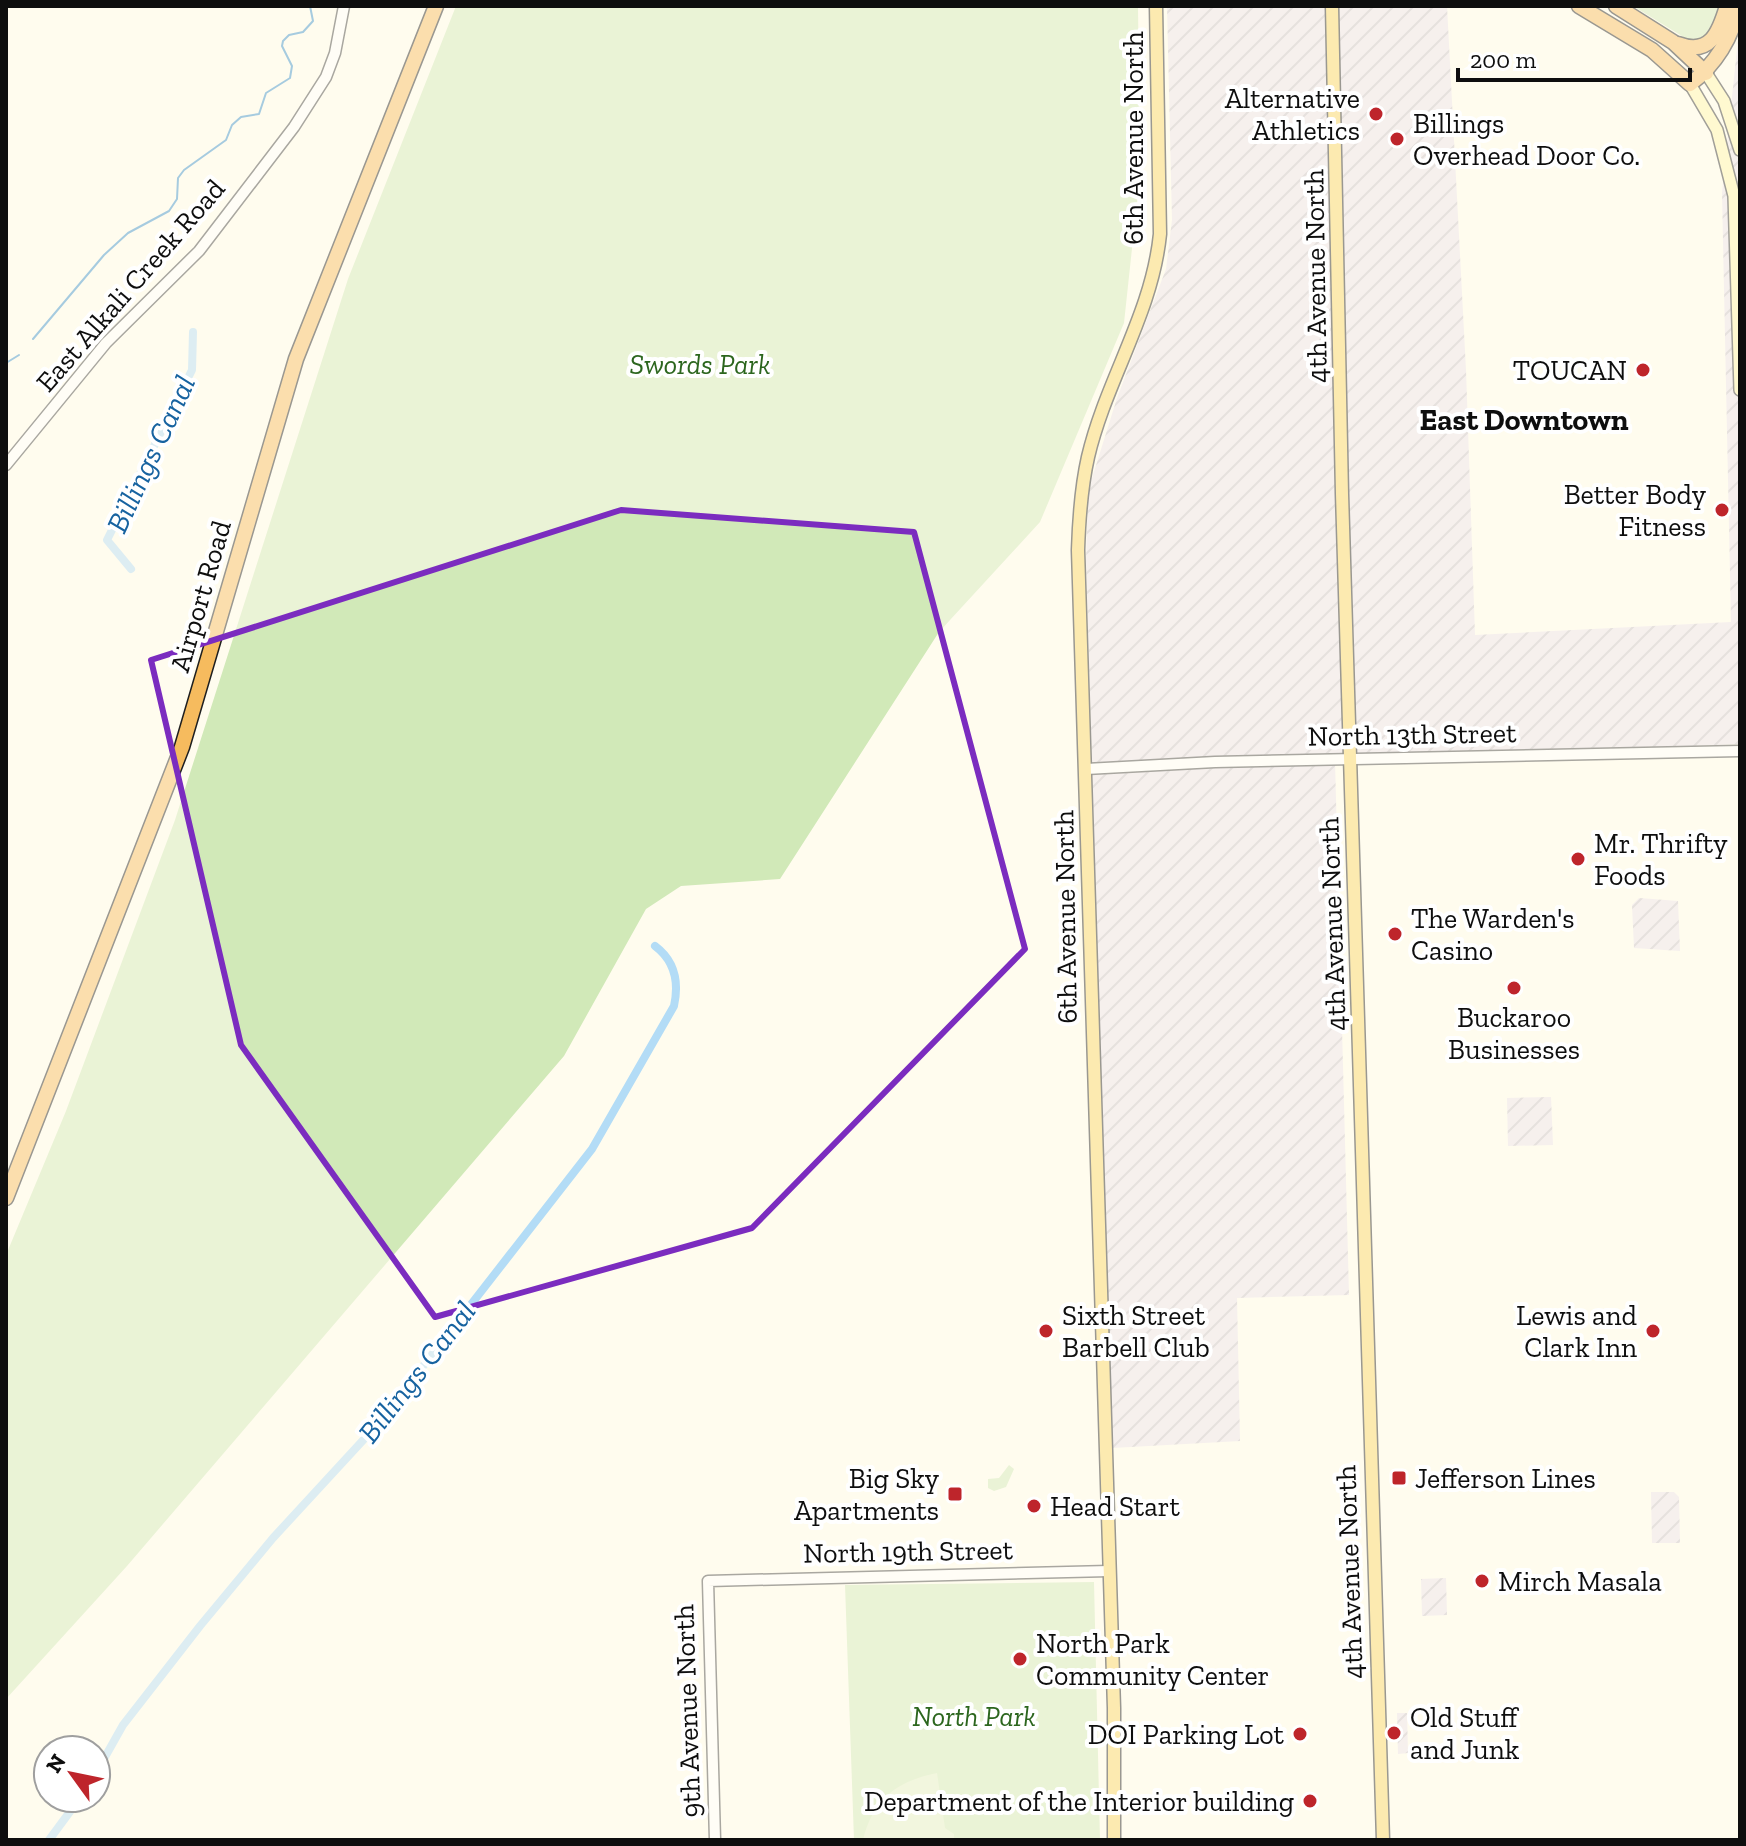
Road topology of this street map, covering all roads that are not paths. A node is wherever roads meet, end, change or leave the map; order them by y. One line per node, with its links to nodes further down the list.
1 (344, 6): 15 (street, East Alkali Creek Road)
2 (436, 6): 19 (highway, Airport Road)
3 (1156, 6): 18 (main road, 6th Avenue North)
4 (1332, 6): 17 (main road, 4th Avenue North)
5 (1579, 6): 10 (highway)
6 (1616, 6): 8 (highway)
7 (1736, 11): 8 (highway); 9 (highway)
8 (1673, 42): 9 (highway)
9 (1706, 73): 10 (highway); 11 (main road)
10 (1690, 84): 13 (main road)
11 (1740, 150)
12 (1740, 177): 13 (main road)
13 (1734, 196): 14 (main road)
14 (1740, 390)
15 (6, 465)
16 (1740, 751): 17 (street, North 13th Street)
17 (1352, 760): 18 (street, North 13th Street); 24 (main road, 4th Avenue North)
18 (1086, 769): 20 (main road, 6th Avenue North)
19 (6, 1198)
20 (1109, 1571): 21 (street, North 19th Street); 23 (main road, 6th Avenue North)
21 (708, 1581): 22 (street, 9th Avenue North)
22 (715, 1840)
23 (1114, 1840)
24 (1383, 1840)

